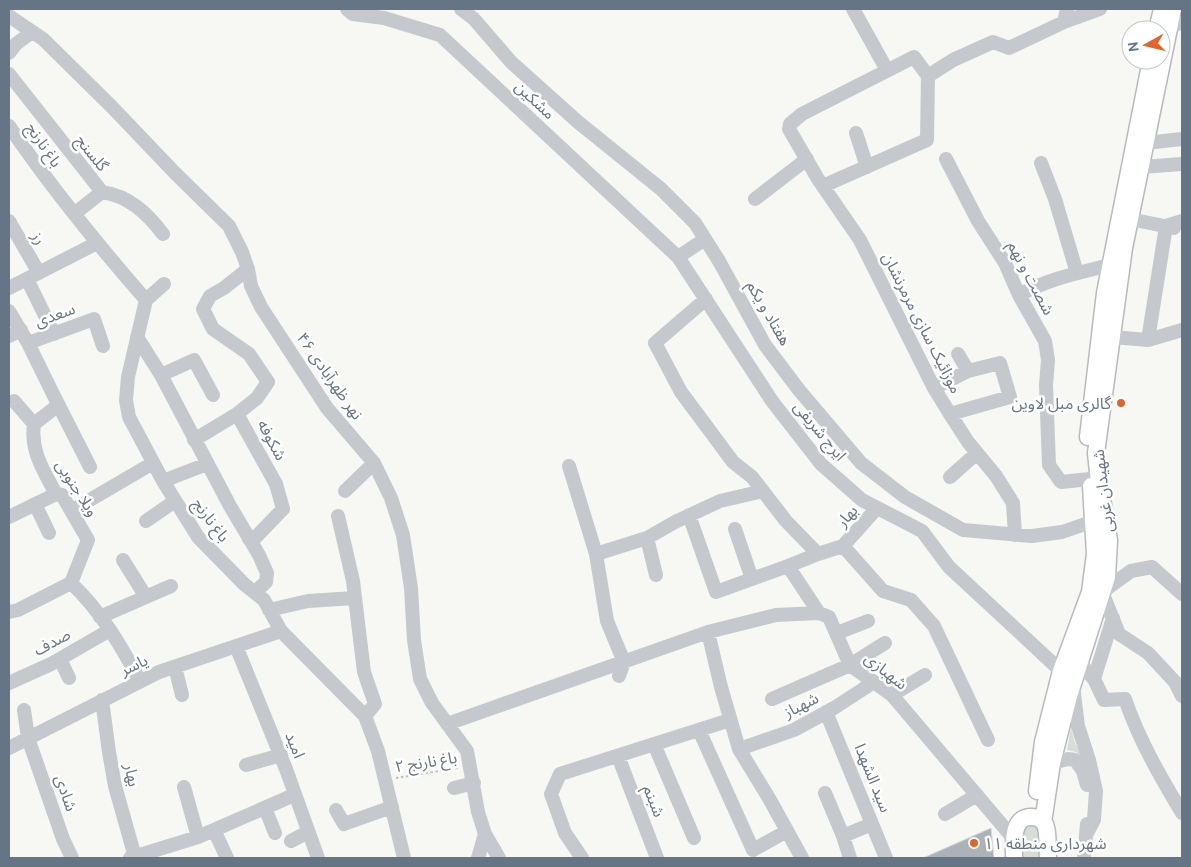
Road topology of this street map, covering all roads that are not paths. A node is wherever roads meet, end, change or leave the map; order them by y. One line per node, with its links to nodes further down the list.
1 (347, 9): 36 (street, مشکین)
2 (461, 9): 34 (street, هفتاد و یکم)
3 (853, 9): 9 (street)
4 (1100, 9): 5 (street)
5 (1066, 15): 13 (street)
6 (9, 16): 7 (street, نهر ظهرآبادی ۴۶)
7 (32, 32): 8 (street); 38 (street, نهر ظهرآبادی ۴۶)
8 (9, 53)
9 (887, 70): 13 (street); 18 (street, موزائیک سازی مرمرنشان)
10 (1149, 70): 37 (main road, شهیدان غربی)
11 (1161, 70): 17 (main road, شهیدان غربی)
12 (9, 74): 25 (street, گلسنج)
13 (928, 76): 22 (street)
14 (9, 126): 27 (street, باغ نارنج)
15 (856, 133): 22 (street)
16 (1182, 139): 17 (street)
17 (1146, 143): 23 (main road, شهیدان غربی)
18 (807, 159): 24 (street, موزائیک سازی مرمرنشان); 26 (street)
19 (946, 159): 43 (street, شصت و نهم)
20 (1040, 163): 39 (street)
21 (1182, 164): 23 (street)
22 (867, 167): 24 (street)
23 (1141, 167): 28 (main road, شهیدان غربی)
24 (823, 186): 58 (street, موزائیک سازی مرمرنشان)
25 (102, 192): 27 (street); 33 (street, گلسنج)
26 (755, 199)
27 (74, 214): 35 (street, باغ نارنج)
28 (1130, 218): 31 (street); 51 (main road, شهیدان غربی)
29 (9, 221): 40 (street, رز)
30 (1182, 221): 31 (street)
31 (1166, 226): 32 (street); 52 (street)
32 (1182, 230)
33 (163, 234)
34 (706, 239): 36 (street); 89 (street, هفتاد و یکم)
35 (97, 243): 40 (street); 45 (street, باغ نارنج)
36 (678, 258): 44 (street, ایرج شریفی)
37 (1110, 265): 39 (street); 73 (main road, شهیدان غربی)
38 (248, 269): 62 (street, شکوفه); 68 (street, نهر ظهرآبادی ۴۶)
39 (1077, 273): 43 (street)
40 (33, 276): 42 (street); 49 (street, رز)
41 (164, 284): 45 (street)
42 (9, 288)
43 (1020, 295): 73 (street, شصت و نهم)
44 (706, 299): 76 (street); 80 (street, ایرج شریفی)
45 (146, 300): 50 (street, باغ نارنج)
46 (9, 311): 48 (street)
47 (1182, 330): 52 (street)
48 (15, 333): 53 (street)
49 (54, 334): 53 (street, سعدی); 54 (street, سعدی)
50 (137, 337): 57 (street); 67 (street, باغ نارنج)
51 (1112, 337): 52 (street); 102 (main road, شهیدان غربی)
52 (1148, 340)
53 (28, 343): 60 (street)
54 (103, 346)
55 (958, 354): 56 (street)
56 (968, 371): 58 (street); 63 (street)
57 (161, 374): 59 (street); 65 (street)
58 (934, 388): 63 (street, موزائیک سازی مرمرنشان)
59 (213, 394)
60 (56, 400): 64 (street); 71 (street)
61 (14, 401): 64 (street)
62 (237, 414): 65 (street); 91 (street, شکوفه)
63 (950, 414): 66 (street, موزائیک سازی مرمرنشان)
64 (34, 424): 77 (street, ویلا جنوبی)
65 (194, 440): 69 (street)
66 (977, 453): 72 (street); 89 (street, موزائیک سازی مرمرنشان)
67 (154, 463): 74 (street, باغ نارنج); 81 (street)
68 (374, 463): 75 (street); 140 (street, نهر ظهرآبادی ۴۶)
69 (207, 464): 74 (street); 91 (street)
70 (569, 466): 93 (street)
71 (90, 467)
72 (950, 477)
73 (1090, 479): 85 (main road, شهیدان غربی)
74 (163, 481): 78 (street, باغ نارنج)
75 (346, 491)
76 (763, 492): 82 (street); 94 (street)
77 (56, 494): 79 (street); 81 (street, ویلا جنوبی)
78 (176, 500): 86 (street); 101 (street, باغ نارنج)
79 (35, 504): 84 (street); 88 (street)
80 (876, 508): 92 (street, بهار); 125 (street, ایرج شریفی)
81 (71, 511): 99 (street, ویلا جنوبی)
82 (689, 515): 90 (street); 98 (street)
83 (338, 516): 105 (street)
84 (9, 517)
85 (1094, 521): 89 (street, هفتاد و یکم); 125 (main road, شهیدان غربی)
86 (146, 522)
87 (735, 529): 98 (street)
88 (49, 533)
89 (1015, 535)
90 (647, 538): 93 (street); 97 (street)
91 (249, 539): 101 (street)
92 (843, 546): 94 (street); 143 (street)
93 (596, 554): 119 (street)
94 (818, 554): 96 (street)
95 (123, 560): 104 (street)
96 (788, 566): 98 (street); 108 (street, شهبازی)
97 (656, 575)
98 (752, 579)
99 (71, 583): 107 (street); 109 (street)
100 (171, 586): 104 (street)
101 (255, 592): 106 (street, باغ نارنج)
102 (1102, 592): 103 (street); 110 (street); 120 (main road, شهیدان غربی)
103 (1182, 594)
104 (146, 596): 109 (street)
105 (355, 598): 106 (street); 138 (street)
106 (269, 610): 113 (street, باغ نارنج)
107 (9, 612)
108 (819, 613): 114 (street); 115 (street, شهبازی)
109 (100, 617): 112 (street)
110 (1113, 618): 127 (street); 133 (street)
111 (868, 621): 115 (street)
112 (110, 630): 118 (street, صدف); 129 (street)
113 (281, 631): 117 (street, یاسر); 138 (street, باغ نارنج)
114 (708, 632): 119 (street); 139 (street)
115 (837, 633): 121 (street, شهبازی)
116 (885, 643): 121 (street)
117 (236, 646): 122 (street, یاسر); 147 (street, امید)
118 (60, 659): 126 (street); 128 (street, صدف)
119 (624, 662): 124 (street); 140 (street)
120 (1079, 662): 125 (main road, شهیدان غربی); 127 (street)
121 (850, 665): 130 (street, شهبازی); 134 (street)
122 (175, 667): 129 (street, یاسر); 131 (street)
123 (925, 675): 132 (street)
124 (619, 676)
125 (1067, 677): 149 (main road, شهیدان غربی); 162 (main road, شهیدان غربی); 168 (street)
126 (69, 678)
127 (1094, 679): 160 (street)
128 (9, 682)
129 (140, 682): 135 (street, یاسر)
130 (874, 682): 132 (street, شهبازی); 137 (street, شهباز)
131 (182, 695)
132 (892, 695): 156 (street, شهبازی)
133 (1182, 696)
134 (772, 699)
135 (102, 700): 142 (street, یاسر); 177 (street, بهار)
136 (24, 710): 142 (street, شادی)
137 (826, 712): 146 (street, شهباز); 163 (street, سید الشهدا)
138 (365, 716): 157 (street, باغ نارنج)
139 (730, 720): 141 (street); 146 (street)
140 (447, 724): 151 (street, نهر ظهرآبادی ۴۶)
141 (699, 730): 144 (street); 165 (street)
142 (28, 738): 145 (street, یاسر); 176 (street, شادی)
143 (988, 740)
144 (654, 744): 148 (street); 172 (street)
145 (9, 748)
146 (739, 749): 165 (street)
147 (280, 755): 150 (street); 155 (street, امید)
148 (618, 756): 183 (street); 184 (street, شبنم)
149 (1052, 763): 162 (main road, شهیدان غربی); 168 (street)
150 (246, 765)
151 (474, 783): 153 (street); 169 (street, نهر ظهرآبادی ۴۶)
152 (184, 787): 171 (street)
153 (454, 788)
154 (825, 793): 170 (street)
155 (294, 795): 158 (street); 166 (street, امید)
156 (977, 795): 161 (street); 173 (street, شهبازی)
157 (392, 807): 159 (street); 180 (street, باغ نارنج)
158 (264, 808): 164 (street); 167 (street)
159 (336, 810)
160 (1182, 813)
161 (945, 814)
162 (1038, 819): 173 (main road); 189 (main road)
163 (872, 824): 170 (street); 187 (street, سید الشهدا)
164 (214, 830): 171 (street); 178 (street)
165 (787, 831): 185 (street)
166 (308, 832): 174 (street); 179 (street, امید)
167 (275, 833)
168 (1087, 833): 190 (street)
169 (485, 834): 181 (street); 182 (street, نهر ظهرآبادی ۴۶)
170 (843, 836): 186 (street)
171 (198, 837): 175 (street)
172 (694, 838)
173 (1013, 838): 188 (main road)
174 (291, 841)
175 (153, 855): 177 (street)
176 (72, 858)
177 (132, 858)
178 (227, 858)
179 (318, 858)
180 (404, 858)
181 (478, 858)
182 (499, 858)
183 (582, 858)
184 (657, 858)
185 (802, 858)
186 (850, 858)
187 (886, 858)
188 (1014, 858)
189 (1048, 858)
190 (1084, 858)

